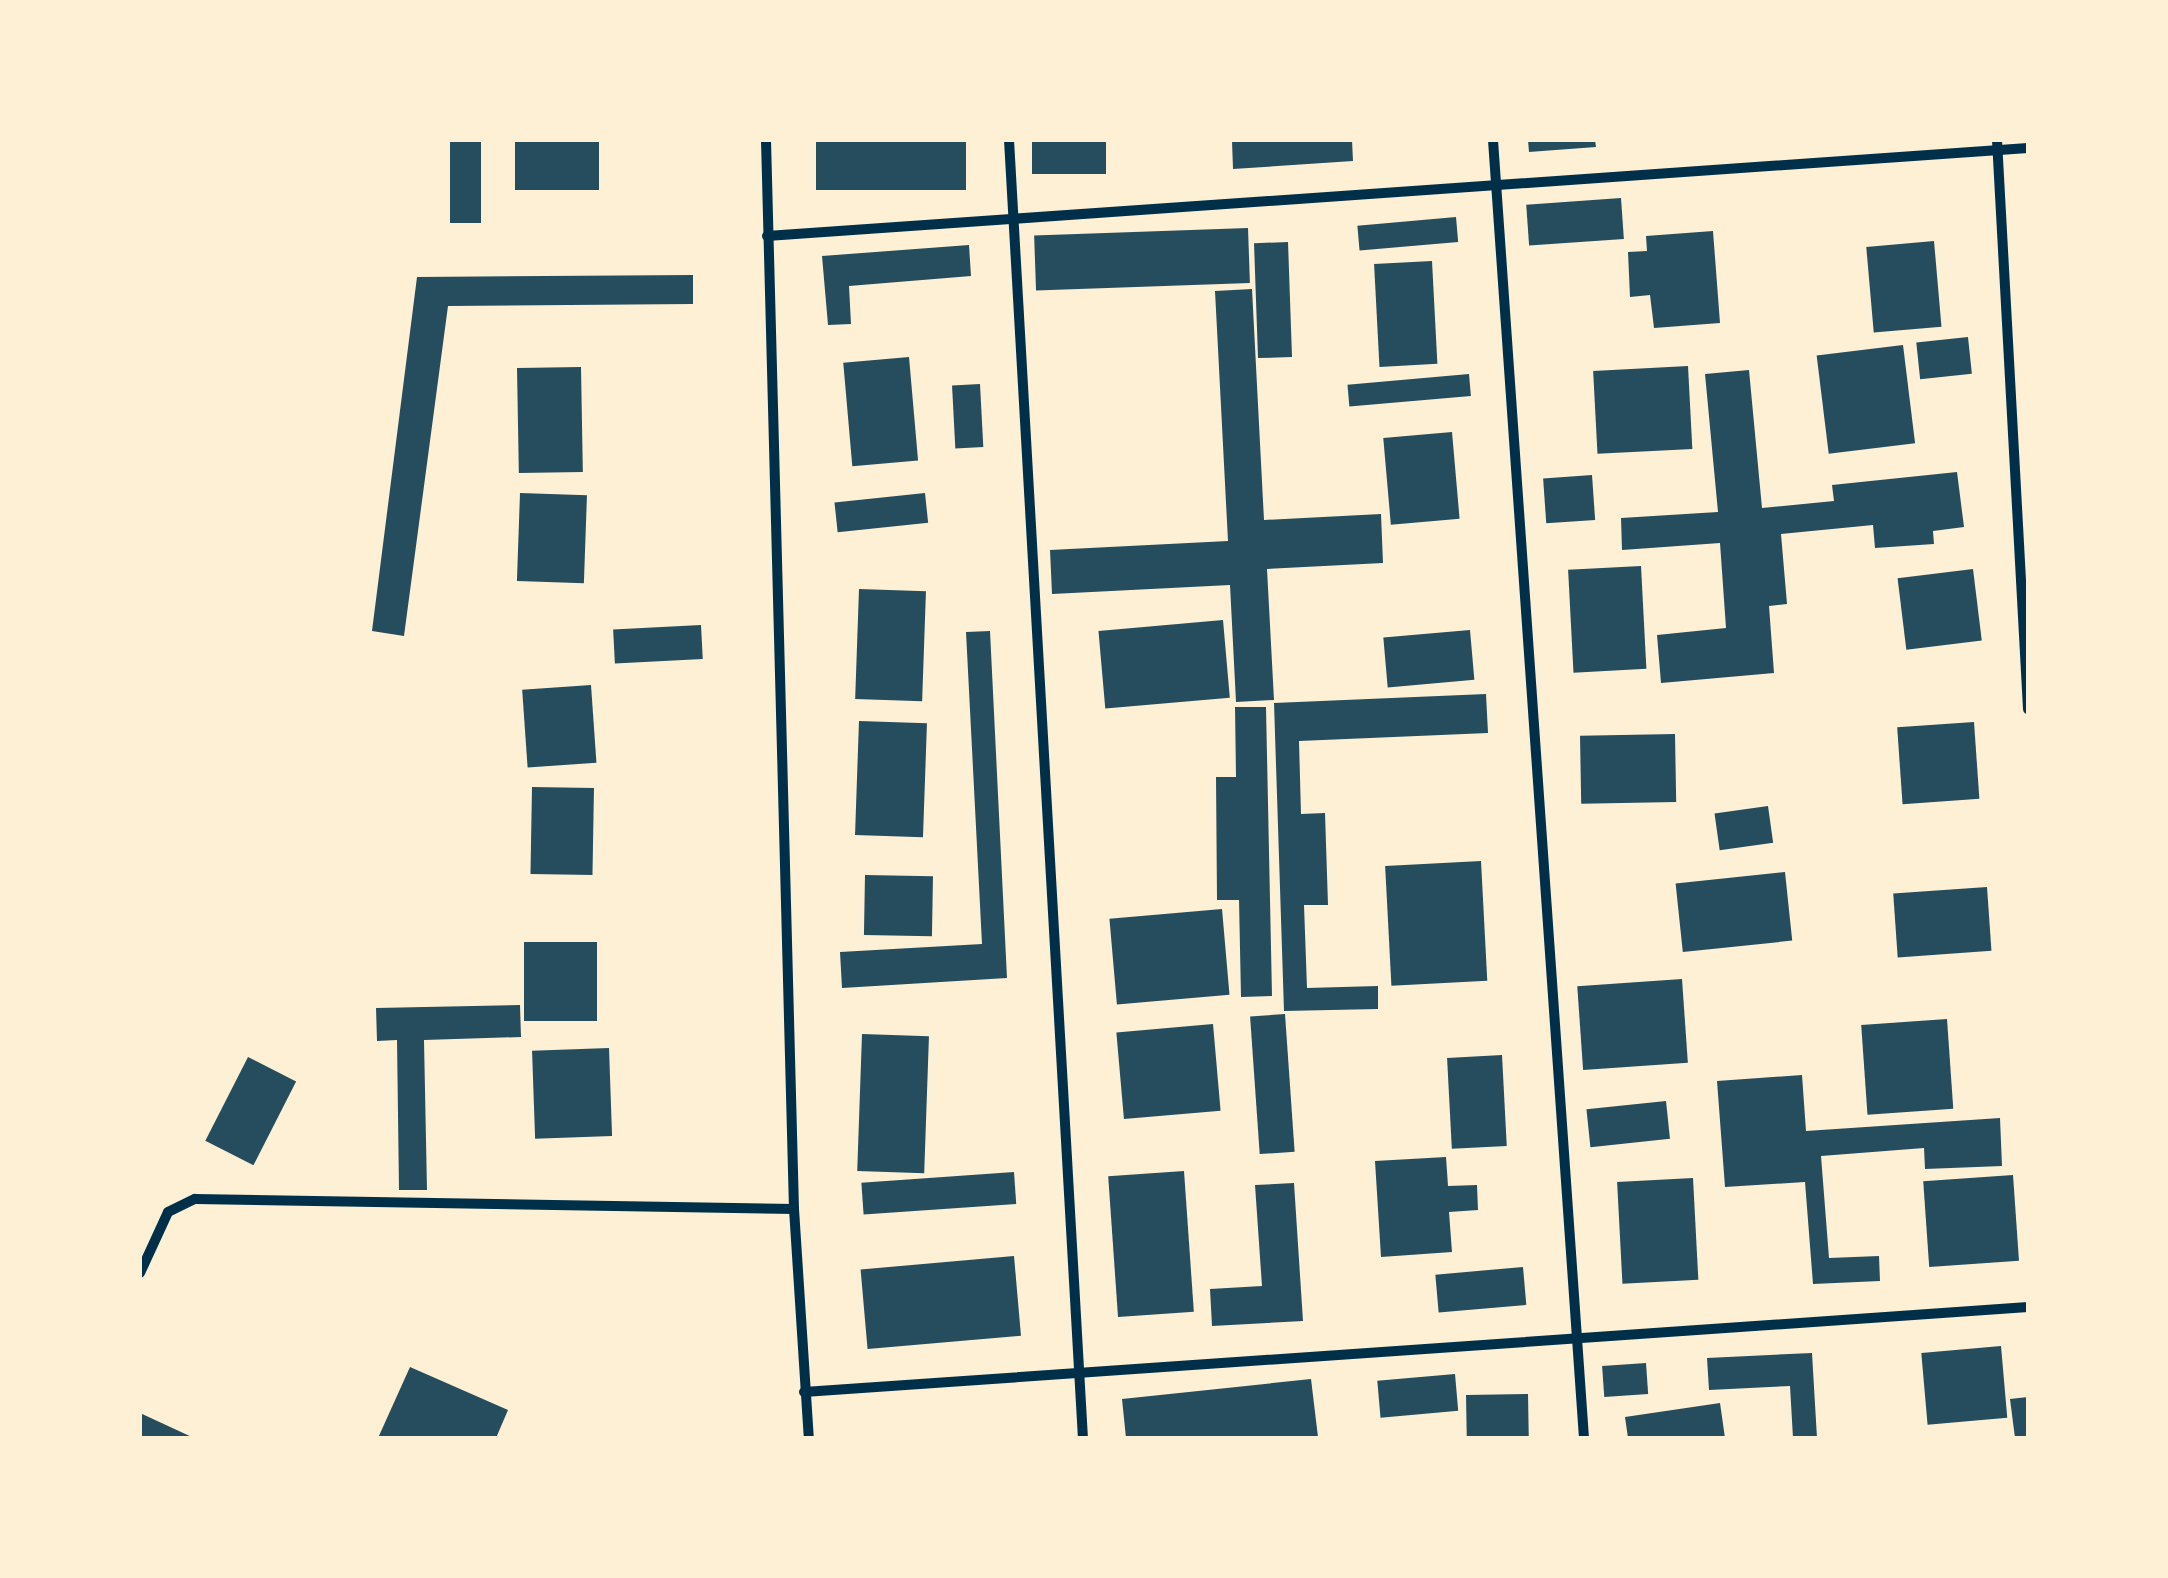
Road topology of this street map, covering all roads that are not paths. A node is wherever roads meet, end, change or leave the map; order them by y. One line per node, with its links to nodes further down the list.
1 (766, 140): 8 (street)
2 (1009, 140): 7 (street)
3 (1493, 140): 6 (street)
4 (1997, 145): 5 (street); 6 (street); 9 (street)
5 (2028, 148)
6 (1495, 188): 7 (street); 14 (street)
7 (1014, 218): 8 (street); 15 (street)
8 (767, 236): 11 (street)
9 (2026, 653): 10 (street)
10 (2028, 709)
11 (794, 1209): 12 (street); 16 (street)
12 (140, 1274)
13 (2028, 1307): 14 (street)
14 (1577, 1341): 15 (street); 19 (street)
15 (1078, 1376): 16 (street); 18 (street)
16 (804, 1392): 17 (street)
17 (809, 1438)
18 (1083, 1438)
19 (1584, 1438)

